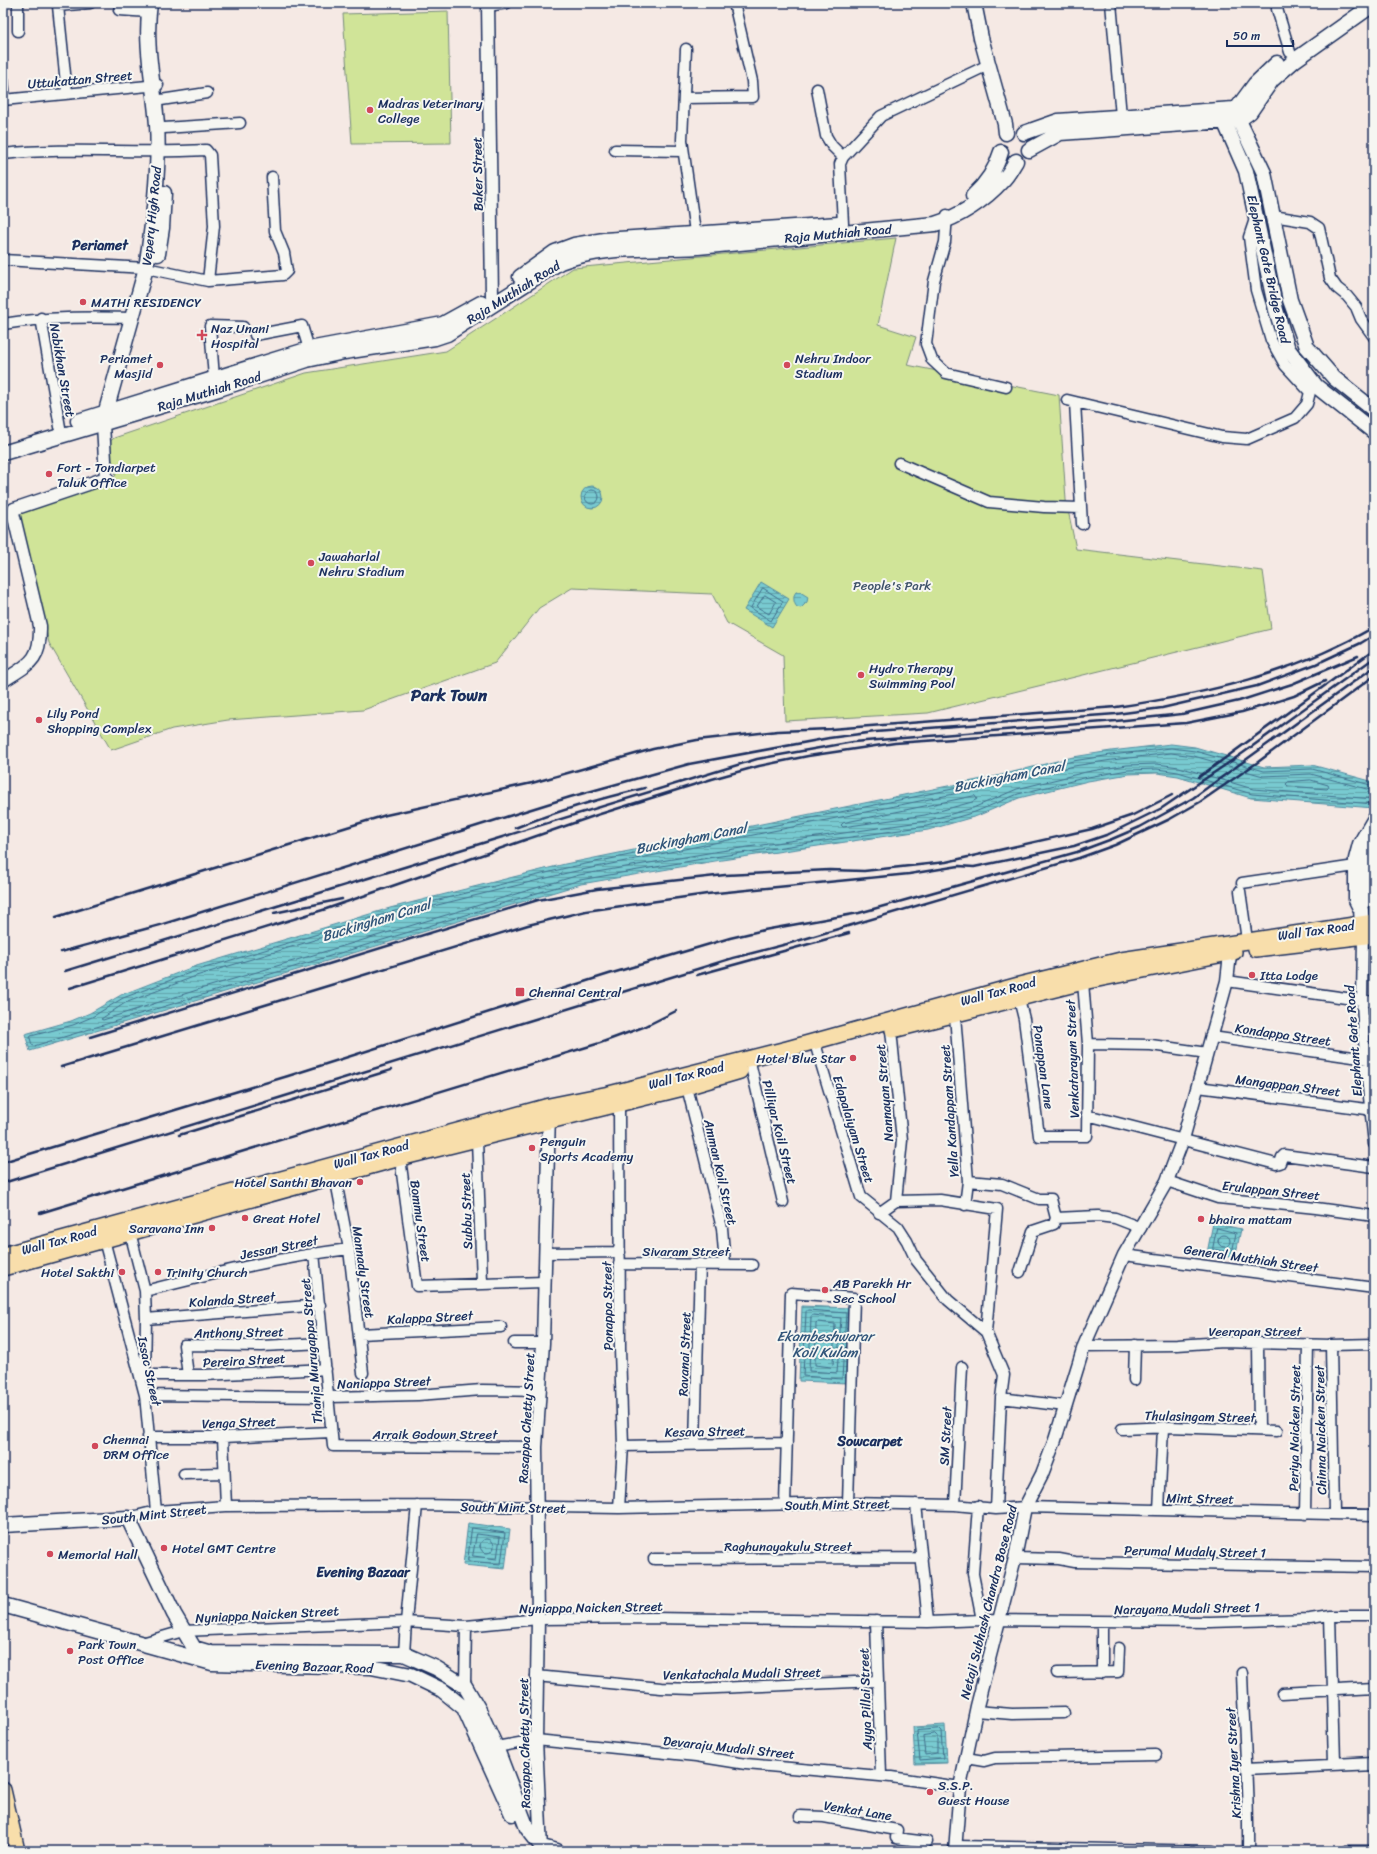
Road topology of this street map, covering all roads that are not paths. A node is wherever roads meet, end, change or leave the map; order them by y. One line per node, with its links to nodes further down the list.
1 (18, 3): 13 (street)
2 (507, 3): 10 (street)
3 (734, 3): 22 (street)
4 (974, 3): 16 (main road)
5 (1111, 3): 26 (street)
6 (1277, 3): 15 (street)
7 (1360, 3): 15 (main road)
8 (90, 4): 20 (street)
9 (1374, 4): 25 (main road)
10 (488, 5): 49 (street, Baker Street)
11 (152, 6): 12 (street); 18 (main road, Vepery High Road)
12 (119, 10)
13 (18, 31)
14 (686, 48): 22 (street)
15 (1290, 52): 25 (main road)
16 (988, 66): 30 (main road); 38 (street)
17 (3, 80): 23 (street)
18 (156, 85): 20 (street, Uttukattan Street); 24 (main road, Vepery High Road); 34 (main road, Vepery High Road)
19 (817, 89): 38 (street)
20 (67, 93): 23 (street, Uttukattan Street)
21 (207, 93): 24 (street)
22 (684, 98): 35 (street)
23 (4, 100)
24 (160, 100): 29 (main road, Vepery High Road)
25 (1236, 114): 27 (main road); 42 (main road, Elephant Gate Bridge Road)
26 (1120, 116): 27 (main road); 31 (main road)
27 (1220, 118): 33 (main road); 41 (main road, Elephant Gate Bridge Road)
28 (240, 123): 29 (street)
29 (164, 128): 34 (main road, Vepery High Road)
30 (1006, 133): 31 (main road); 36 (main road)
31 (1024, 133): 33 (main road)
32 (615, 150): 35 (street)
33 (1029, 150): 39 (main road)
34 (162, 152): 37 (street); 47 (main road, Vepery High Road); 48 (street)
35 (683, 152): 45 (street)
36 (1001, 152): 39 (main road); 43 (main road, Raja Muthiah Road)
37 (3, 154)
38 (844, 157): 44 (street)
39 (1016, 160): 43 (main road, Raja Muthiah Road)
40 (272, 177): 48 (street)
41 (1256, 216): 63 (main road, Elephant Gate Bridge Road); 67 (street)
42 (1273, 216): 56 (street); 60 (main road, Elephant Gate Bridge Road)
43 (947, 217): 44 (main road, Raja Muthiah Road); 45 (main road, Raja Muthiah Road); 59 (street)
44 (843, 224): 45 (main road, Raja Muthiah Road)
45 (696, 240): 49 (main road, Raja Muthiah Road); 54 (main road, Raja Muthiah Road)
46 (3, 260): 47 (street)
47 (151, 269): 48 (street); 51 (main road, Vepery High Road); 61 (main road, Vepery High Road)
48 (208, 281)
49 (492, 297): 54 (main road, Raja Muthiah Road)
50 (41, 318): 51 (street); 52 (street); 62 (street, Nabikhan Street)
51 (131, 318): 61 (main road, Vepery High Road)
52 (3, 324)
53 (243, 327): 58 (street)
54 (445, 329): 57 (main road, Raja Muthiah Road); 61 (main road, Raja Muthiah Road)
55 (255, 335): 57 (street)
56 (1374, 337)
57 (309, 349): 58 (main road, Raja Muthiah Road)
58 (214, 378): 61 (main road, Raja Muthiah Road)
59 (1006, 387)
60 (1374, 410)
61 (107, 417): 62 (main road, Raja Muthiah Road); 65 (main road, Raja Muthiah Road); 69 (street)
62 (60, 427): 64 (main road, Raja Muthiah Road)
63 (1374, 432)
64 (3, 443)
65 (3, 453)
66 (899, 464): 67 (street)
67 (1081, 508): 68 (street)
68 (1082, 524)
69 (3, 681)
70 (1373, 824): 72 (main road)
71 (1374, 840): 73 (main road)
72 (1355, 866): 73 (main road); 74 (street)
73 (1367, 926): 74 (main road, Wall Tax Road); 75 (main road, Wall Tax Road); 79 (street, Elephant Gate Road)
74 (1247, 940): 75 (main road, Wall Tax Road)
75 (1231, 947): 76 (main road, Wall Tax Road); 77 (street, Netaji Subhash Chandra Bose Road); 88 (main road, Wall Tax Road)
76 (1083, 982): 78 (main road, Wall Tax Road); 84 (street, Venkatarayan Street)
77 (1227, 982): 79 (street); 83 (street, Netaji Subhash Chandra Bose Road)
78 (1019, 999): 81 (main road, Wall Tax Road); 96 (street, Ponappan Lane)
79 (1362, 1001): 80 (street); 87 (street, Elephant Gate Road)
80 (1374, 1002)
81 (955, 1014): 82 (main road, Wall Tax Road); 103 (street, Yella Kandappan Street)
82 (891, 1030): 85 (main road, Wall Tax Road); 105 (street, Nannayan Street)
83 (1212, 1037): 86 (street, Netaji Subhash Chandra Bose Road); 87 (street, Kondappa Street)
84 (1088, 1044): 86 (street); 94 (street, Venkatarayan Street)
85 (817, 1050): 88 (main road, Wall Tax Road); 108 (street, Edapalaiyam Street)
86 (1207, 1053): 90 (street, Netaji Subhash Chandra Bose Road)
87 (1369, 1060): 93 (street, Elephant Gate Road)
88 (750, 1063): 89 (main road, Wall Tax Road); 92 (main road, Wall Tax Road); 106 (street, Pilliyar Koil Street)
89 (687, 1087): 91 (main road, Wall Tax Road); 122 (street, Amman Koil Street)
90 (1198, 1088): 93 (street, Mangappan Street); 98 (street, Netaji Subhash Chandra Bose Road)
91 (619, 1104): 95 (main road, Wall Tax Road); 115 (street, Ponappa Street)
92 (549, 1106): 95 (street, Rasappa Chetty Street); 118 (main road, Wall Tax Road)
93 (1372, 1109): 99 (street, Elephant Gate Road)
94 (1087, 1115): 96 (street, Venkatarayan Street); 98 (street)
95 (549, 1122): 97 (main road, Wall Tax Road); 117 (street, Rasappa Chetty Street)
96 (1088, 1136)
97 (477, 1139): 100 (main road, Wall Tax Road); 127 (street, Subbu Street)
98 (1183, 1139): 101 (street); 104 (street, Netaji Subhash Chandra Bose Road)
99 (1374, 1144)
100 (400, 1158): 102 (main road, Wall Tax Road); 127 (street, Bommu Street)
101 (1374, 1167)
102 (334, 1176): 112 (main road, Wall Tax Road); 114 (street, Mannady Street)
103 (968, 1181): 107 (street, Yella Kandappan Street); 110 (street)
104 (1167, 1181): 109 (street, Erulappan Street); 111 (street, Netaji Subhash Chandra Bose Road)
105 (896, 1201): 107 (street); 108 (street)
106 (783, 1202)
107 (965, 1205): 133 (street)
108 (879, 1213): 133 (street, Edapalaiyam Street)
109 (1374, 1216)
110 (1056, 1218): 111 (street); 125 (street)
111 (1141, 1228): 119 (street, Netaji Subhash Chandra Bose Road)
112 (130, 1232): 113 (main road, Wall Tax Road); 129 (street)
113 (104, 1240): 124 (main road, Wall Tax Road); 148 (street, Issac Street)
114 (349, 1249): 116 (street, Jessan Street); 134 (street, Mannady Street)
115 (620, 1252): 117 (street); 120 (street, Ponappa Street)
116 (314, 1253): 129 (street, Jessan Street); 130 (street, Thanja Murugappa Street)
117 (545, 1253): 126 (street, Rasappa Chetty Street)
118 (3, 1255)
119 (1124, 1255): 128 (street, General Muthiah Street); 142 (street, Netaji Subhash Chandra Bose Road)
120 (619, 1264): 121 (street, Sivaram Street); 165 (street, Ponappa Street)
121 (700, 1264): 122 (street, Sivaram Street); 163 (street, Ravanai Street)
122 (725, 1264): 123 (street, Sivaram Street)
123 (752, 1265)
124 (3, 1268)
125 (1020, 1272)
126 (544, 1282): 127 (street); 137 (street, Rasappa Chetty Street)
127 (482, 1283)
128 (1374, 1288)
129 (145, 1291): 131 (street)
130 (320, 1305): 131 (street, Kolanda Street); 136 (street, Thanja Murugappa Street)
131 (146, 1319): 148 (street)
132 (501, 1327): 134 (street, Kalappa Street)
133 (986, 1332): 153 (street)
134 (360, 1334): 146 (street, Mannady Street)
135 (514, 1342): 137 (street)
136 (323, 1343): 145 (street, Thanja Murugappa Street); 147 (street, Anthony Street)
137 (543, 1343): 150 (street, Rasappa Chetty Street)
138 (1258, 1343): 139 (street, Veerapan Street); 143 (street, Veerapan Street); 157 (street)
139 (1308, 1344): 141 (street, Veerapan Street); 182 (street, Periya Naicken Street)
140 (1374, 1344): 141 (street, Veerapan Street)
141 (1331, 1345): 183 (street, Chinna Naicken Street)
142 (1084, 1346): 143 (street, Veerapan Street); 154 (street, Netaji Subhash Chandra Bose Road)
143 (1136, 1346): 149 (street)
144 (962, 1367): 173 (street, SM Street)
145 (326, 1369): 147 (street, Pereira Street); 152 (street, Thanja Murugappa Street)
146 (363, 1373)
147 (188, 1375): 148 (street, Pereira Street)
148 (143, 1379): 151 (street, Issac Street)
149 (1134, 1380)
150 (540, 1391): 152 (street, Naniappa Street); 166 (street, Rasappa Chetty Street)
151 (145, 1395): 152 (street, Naniappa Street); 160 (street, Issac Street)
152 (329, 1397): 159 (street, Thanja Murugappa Street)
153 (1001, 1398): 154 (street); 179 (street)
154 (1065, 1406): 177 (street, Netaji Subhash Chandra Bose Road)
155 (1163, 1428): 156 (street, Thulasingam Street); 157 (street, Thulasingam Street); 180 (street)
156 (1122, 1429)
157 (1259, 1430): 158 (street, Thulasingam Street)
158 (1277, 1431)
159 (331, 1432): 161 (street, Venga Street); 164 (street, Thanja Murugappa Street)
160 (148, 1437): 161 (street, Venga Street); 181 (street, Issac Street)
161 (223, 1437): 167 (street)
162 (787, 1443): 163 (street, Kesava Street); 169 (street); 172 (street)
163 (694, 1444): 165 (street, Kesava Street)
164 (333, 1446): 166 (street, Arraik Godown Street)
165 (623, 1446): 178 (street, Ponappa Street)
166 (536, 1447): 176 (street, Rasappa Chetty Street)
167 (224, 1473): 168 (street); 174 (street)
168 (184, 1474)
169 (848, 1503): 170 (street, South Mint Street); 172 (street, South Mint Street)
170 (916, 1504): 173 (street, South Mint Street); 187 (street)
171 (417, 1505): 174 (street, South Mint Street); 176 (street, South Mint Street); 198 (street)
172 (785, 1505): 178 (street, South Mint Street)
173 (955, 1505): 175 (street, South Mint Street)
174 (226, 1506): 181 (street, South Mint Street)
175 (978, 1506): 179 (street, South Mint Street); 195 (street)
176 (536, 1507): 178 (street, South Mint Street); 194 (street, Rasappa Chetty Street)
177 (1024, 1507): 179 (street, South Mint Street); 180 (street, Mint Street); 188 (street, Netaji Subhash Chandra Bose Road)
178 (619, 1508)
179 (996, 1509)
180 (1160, 1510): 182 (street, Mint Street)
181 (156, 1511): 185 (street, South Mint Street)
182 (1305, 1514): 183 (street, Mint Street)
183 (1334, 1514): 184 (street, Mint Street)
184 (1374, 1515)
185 (128, 1518): 186 (main road, South Mint Street); 202 (main road)
186 (3, 1525)
187 (922, 1558): 189 (street, Raghunayakulu Street); 199 (street)
188 (1015, 1558): 190 (street, Perumal Mudaly Street 1); 196 (street, Netaji Subhash Chandra Bose Road)
189 (654, 1559)
190 (1374, 1567)
191 (3, 1605): 203 (main road, Evening Bazaar Road)
192 (1330, 1616): 193 (street, Narayana Mudali Street 1); 200 (street, Narayana Mudali Street 1); 214 (street)
193 (1374, 1616)
194 (538, 1619): 197 (street, Nyniappa Naicken Street); 201 (street, Nyniappa Naicken Street); 210 (street, Rasappa Chetty Street)
195 (982, 1620): 196 (street, Nyniappa Naicken Street); 199 (street, Nyniappa Naicken Street)
196 (1000, 1620): 200 (street, Narayana Mudali Street 1); 216 (street, Netaji Subhash Chandra Bose Road)
197 (876, 1621): 199 (street, Nyniappa Naicken Street); 211 (street, Ayya Pillai Street)
198 (406, 1622): 201 (street, Nyniappa Naicken Street); 202 (street, Nyniappa Naicken Street); 205 (street)
199 (928, 1622)
200 (1102, 1622): 208 (street)
201 (466, 1626): 212 (street)
202 (184, 1631): 203 (street, Nyniappa Naicken Street); 206 (main road, Evening Bazaar Road)
203 (140, 1644): 206 (main road, Evening Bazaar Road)
204 (1119, 1648): 208 (street)
205 (404, 1654): 206 (main road, Evening Bazaar Road); 212 (main road, Evening Bazaar Road)
206 (324, 1660): 231 (main road, Evening Bazaar Road)
207 (1057, 1673): 208 (street)
208 (1102, 1673)
209 (1242, 1673): 224 (street, Krishna Iyer Street)
210 (536, 1676): 211 (street, Venkatachala Mudali Street); 218 (street, Rasappa Chetty Street)
211 (877, 1681): 225 (street, Ayya Pillai Street)
212 (465, 1686): 219 (main road, Evening Bazaar Road)
213 (1374, 1688): 214 (street)
214 (1333, 1690): 215 (street); 223 (street)
215 (1282, 1693)
216 (976, 1711): 217 (street); 221 (street, Netaji Subhash Chandra Bose Road)
217 (1064, 1713)
218 (536, 1740): 219 (street, Devaraju Mudali Street); 225 (street, Devaraju Mudali Street); 231 (street, Rasappa Chetty Street)
219 (496, 1747): 231 (main road, Evening Bazaar Road)
220 (1156, 1755): 221 (street)
221 (966, 1758): 226 (street, Netaji Subhash Chandra Bose Road)
222 (1374, 1762): 223 (street)
223 (1334, 1764): 224 (street)
224 (1246, 1769): 235 (street, Krishna Iyer Street)
225 (881, 1776): 226 (street, Devaraju Mudali Street)
226 (960, 1787): 230 (street, Netaji Subhash Chandra Bose Road)
227 (3, 1790): 232 (main road)
228 (800, 1816): 229 (street, Venkat Lane)
229 (927, 1842)
230 (955, 1849): 234 (street)
231 (538, 1850): 233 (main road)
232 (17, 1851)
233 (558, 1851)
234 (1213, 1851)
235 (1248, 1851)
236 (1346, 1851): 237 (street)
237 (1374, 1851)

